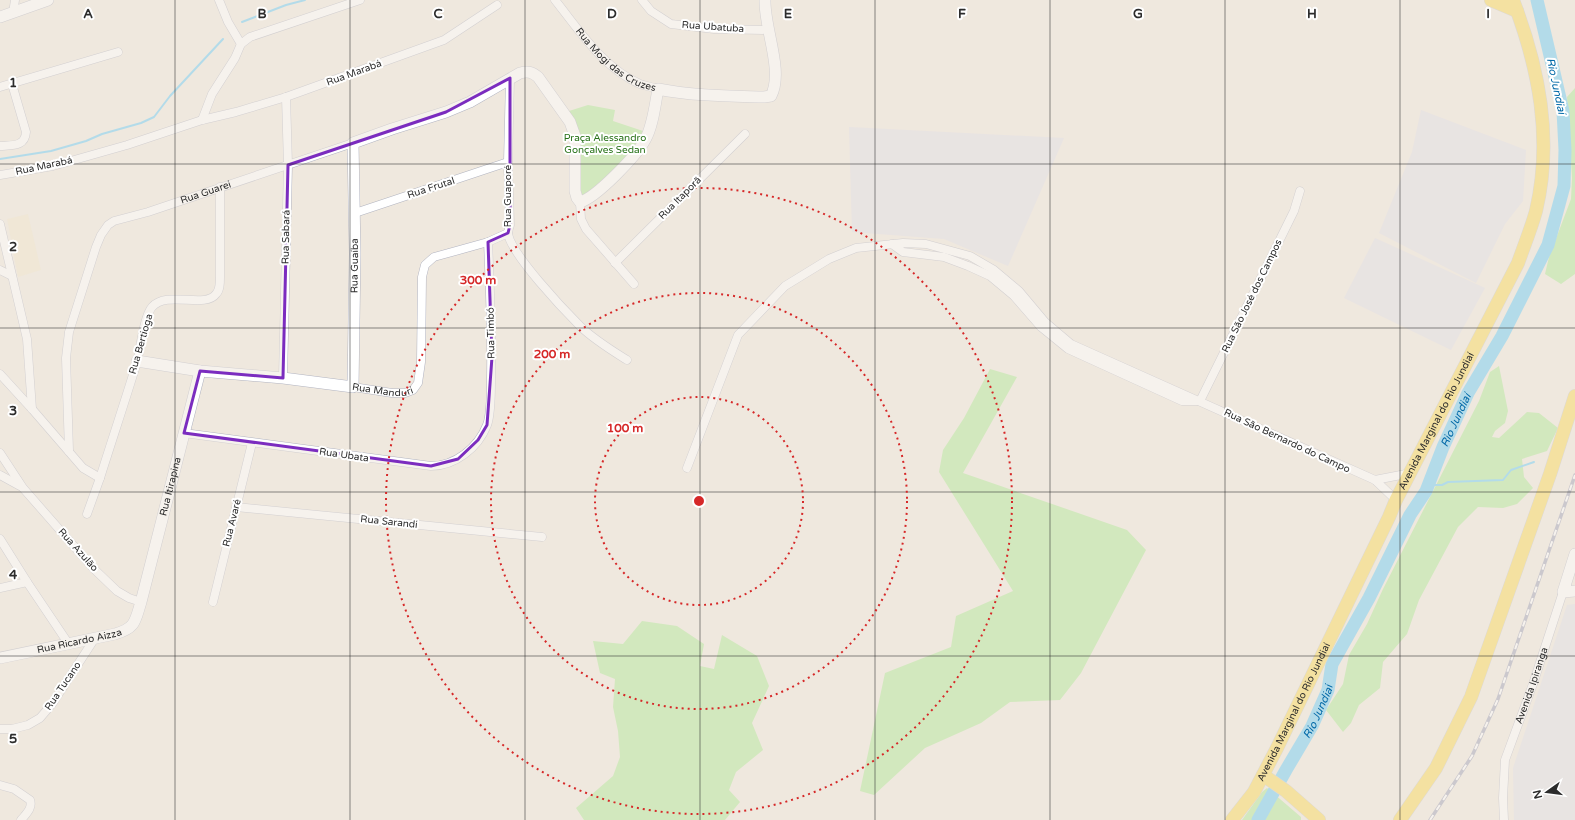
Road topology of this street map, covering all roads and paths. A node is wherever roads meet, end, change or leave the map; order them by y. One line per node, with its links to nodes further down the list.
1 (15, 0): 11 (street)
2 (48, 0): 11 (street)
3 (219, 0): 14 (street)
4 (360, 0): 14 (street)
5 (555, 0): 19 (street, Rua Mogi das Cruzes)
6 (642, 0): 13 (street, Rua Ubatuba)
7 (765, 0): 13 (street)
8 (1491, 0): 9 (main road)
9 (1515, 5): 54 (main road, Avenida Marginal do Rio Jundiaí)
10 (497, 6): 20 (street, Rua Marabá)
11 (13, 12): 12 (street)
12 (0, 17)
13 (769, 30): 19 (street, Rua Mogi das Cruzes)
14 (241, 44): 21 (street)
15 (118, 52): 17 (street)
16 (515, 76): 23 (street, Rua Guarei); 25 (street, Rua Guaporé); 30 (street)
17 (12, 84): 18 (street); 24 (street)
18 (0, 87)
19 (658, 89): 30 (street)
20 (286, 97): 21 (street, Rua Marabá); 26 (street, Rua Sabará)
21 (202, 120): 27 (street, Rua Marabá)
22 (745, 134): 35 (street, Rua Itaporã)
23 (353, 143): 26 (street, Rua Guarei); 31 (street, Rua Guaíba)
24 (0, 146)
25 (508, 162): 31 (street, Rua Frutal); 33 (street, Rua Guaporé)
26 (288, 165): 28 (street, Rua Guarei); 43 (street, Rua Sabará)
27 (0, 175)
28 (220, 187): 40 (street, Rua Bertioga); 51 (street, Rua Guarei)
29 (1300, 191): 46 (street, Rua São José dos Campos)
30 (580, 202): 35 (street)
31 (355, 213): 44 (street, Rua Guaíba)
32 (0, 224): 37 (street)
33 (508, 233): 34 (street, Rua Manduri); 39 (street, Rua Guaporé)
34 (488, 242): 44 (street, Rua Manduri); 48 (street, Rua Timbó)
35 (616, 263): 38 (street)
36 (0, 270): 37 (street)
37 (12, 276): 47 (street)
38 (634, 284)
39 (627, 360)
40 (137, 361): 41 (street, Rua Manduri); 56 (street, Rua Bertioga)
41 (200, 371): 43 (street, Rua Manduri); 49 (street, Rua Itirapina)
42 (0, 374): 47 (street)
43 (283, 378): 44 (street, Rua Manduri)
44 (353, 387)
45 (1575, 396): 80 (main road)
46 (1200, 401): 53 (street, Rua São Bernardo do Campo); 57 (street, Rua São Bernardo do Campo)
47 (32, 409): 51 (street)
48 (487, 424): 50 (street, Rua Ubata)
49 (184, 433): 50 (street, Rua Ubata); 69 (street, Rua Itirapina)
50 (252, 443): 60 (street, Rua Avaré)
51 (69, 451): 56 (street)
52 (0, 453): 58 (street)
53 (687, 468)
54 (1411, 473): 57 (street); 59 (main road, Avenida Marginal do Rio Jundiaí)
55 (0, 475): 58 (street)
56 (100, 478): 61 (street, Rua Bertioga)
57 (1375, 480): 59 (street, Rua São Bernardo do Campo)
58 (23, 488): 69 (street, Rua Azulão)
59 (1396, 500): 75 (main road, Avenida Marginal do Rio Jundiaí)
60 (236, 508): 62 (street, Rua Sarandi); 70 (street, Rua Avaré)
61 (87, 514)
62 (542, 537)
63 (0, 539): 65 (street)
64 (1575, 554): 68 (street, Avenida Ipiranga)
65 (27, 582): 66 (street); 72 (street)
66 (0, 588)
67 (1575, 591): 68 (street)
68 (1563, 592): 81 (street, Avenida Ipiranga)
69 (141, 602): 71 (street, Rua Ricardo Aizza)
70 (213, 602)
71 (95, 638): 72 (street, Rua Ricardo Aizza); 74 (street, Rua Tucano)
72 (68, 643): 73 (street, Rua Ricardo Aizza)
73 (0, 658)
74 (0, 729)
75 (1266, 777): 78 (main road, Avenida Marginal do Rio Jundiaí); 79 (main road)
76 (0, 785): 77 (street)
77 (21, 820)
78 (1232, 820)
79 (1319, 820)
80 (1400, 820)
81 (1504, 820)

